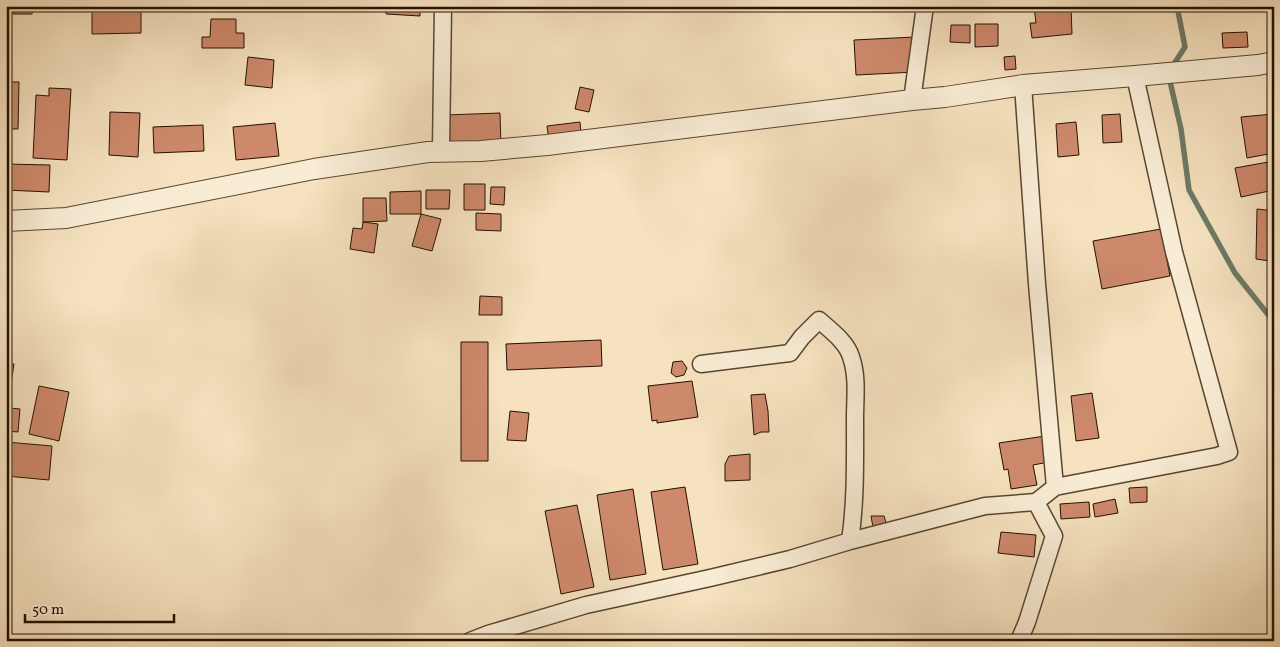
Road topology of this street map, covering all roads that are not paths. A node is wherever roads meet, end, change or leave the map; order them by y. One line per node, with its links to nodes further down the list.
1 (443, 6): 7 (street)
2 (925, 6): 6 (street)
3 (1274, 62): 4 (street)
4 (1135, 76): 5 (street); 10 (street)
5 (1022, 85): 6 (street); 10 (street)
6 (912, 100): 7 (street)
7 (428, 152): 8 (street)
8 (6, 221)
9 (702, 364): 12 (street)
10 (1055, 487): 11 (street)
11 (1036, 502): 12 (street); 14 (street)
12 (850, 541): 13 (street)
13 (470, 641)
14 (1019, 641)

